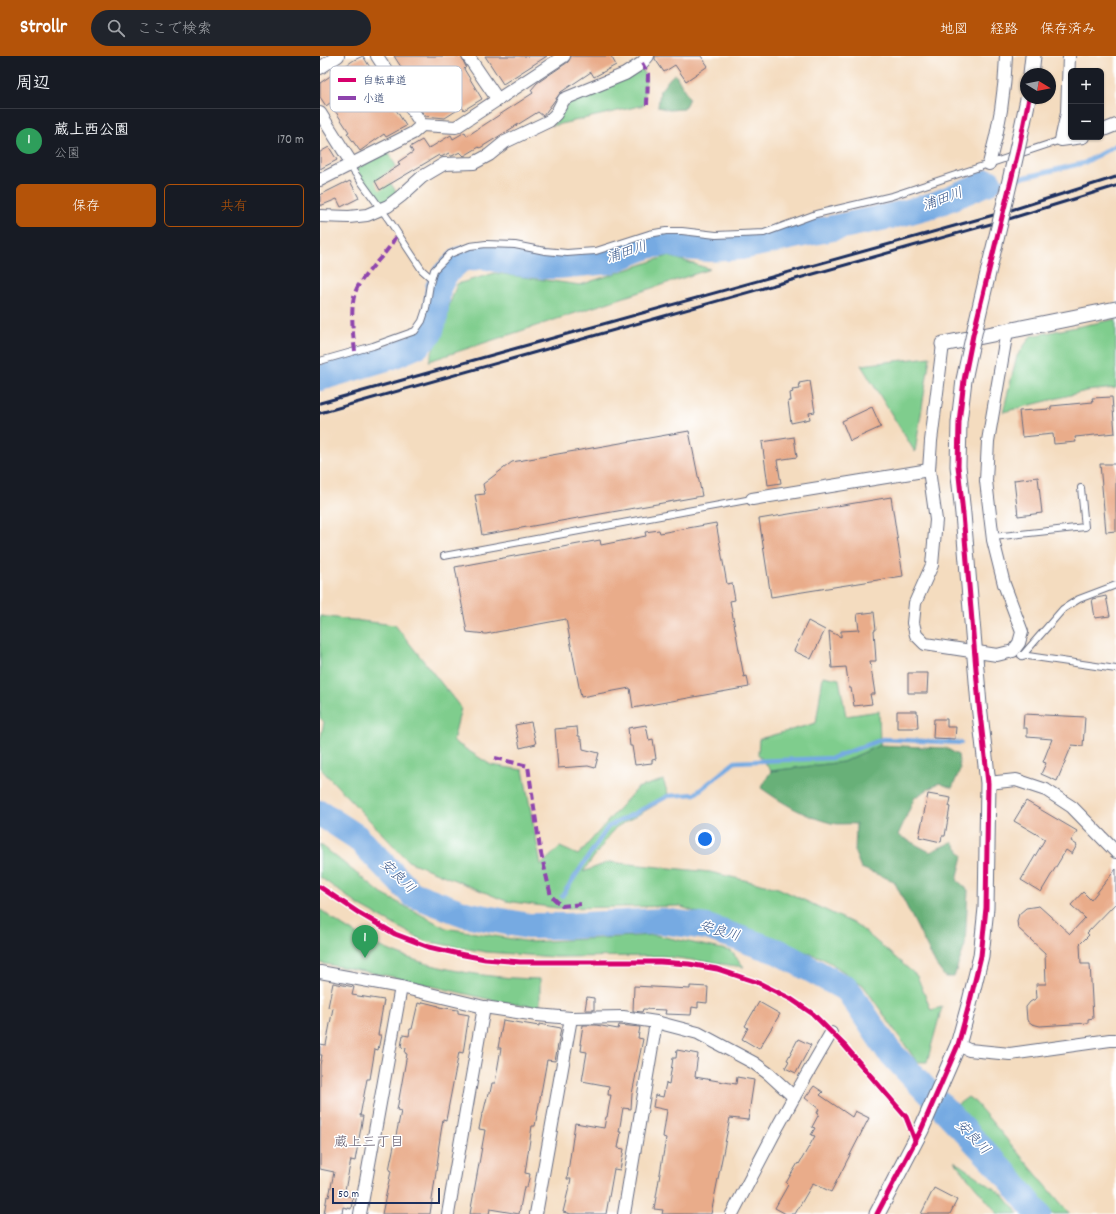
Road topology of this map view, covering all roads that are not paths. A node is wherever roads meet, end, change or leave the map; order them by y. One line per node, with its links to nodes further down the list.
1 (338, 56): 10 (street)
2 (377, 56): 9 (street)
3 (468, 56): 12 (street)
4 (562, 56): 12 (street)
5 (648, 56): 24 (street)
6 (1006, 56): 21 (street)
7 (1032, 56): 11 (street)
8 (1069, 56): 20 (street)
9 (384, 66)
10 (320, 68)
11 (1031, 68)
12 (498, 100): 16 (street)
13 (1028, 104): 37 (street, bridge)
14 (414, 112): 16 (street)
15 (320, 113): 22 (street)
16 (422, 125): 22 (street)
17 (1116, 125): 18 (street)
18 (1104, 131)
19 (1068, 139): 20 (street)
20 (1061, 140): 21 (lane)
21 (989, 164): 26 (lane)
22 (350, 165): 23 (street); 24 (lane)
23 (320, 180)
24 (380, 209): 25 (street); 26 (lane)
25 (320, 216)
26 (431, 278): 30 (lane)
27 (1116, 309): 28 (street)
28 (1008, 331): 29 (street); 34 (street)
29 (943, 344): 31 (street)
30 (320, 360)
31 (929, 470): 33 (street); 37 (street)
32 (1081, 488): 34 (lane)
33 (752, 499): 35 (lane)
34 (993, 537): 38 (street)
35 (444, 556)
36 (1116, 585): 38 (lane)
37 (974, 652): 38 (street); 40 (street)
38 (1018, 653): 39 (lane)
39 (1116, 669)
40 (988, 783): 41 (street); 49 (street)
41 (1116, 852)
42 (320, 972): 43 (street)
43 (402, 987): 44 (street); 51 (street)
44 (484, 1007): 45 (street); 52 (street)
45 (570, 1018): 46 (street); 53 (street)
46 (656, 1022): 50 (street); 54 (street)
47 (831, 1034): 50 (street)
48 (1116, 1040): 49 (street)
49 (958, 1045): 56 (street)
50 (794, 1097): 55 (street)
51 (360, 1214)
52 (448, 1214)
53 (536, 1214)
54 (624, 1214)
55 (732, 1214)
56 (876, 1214)

